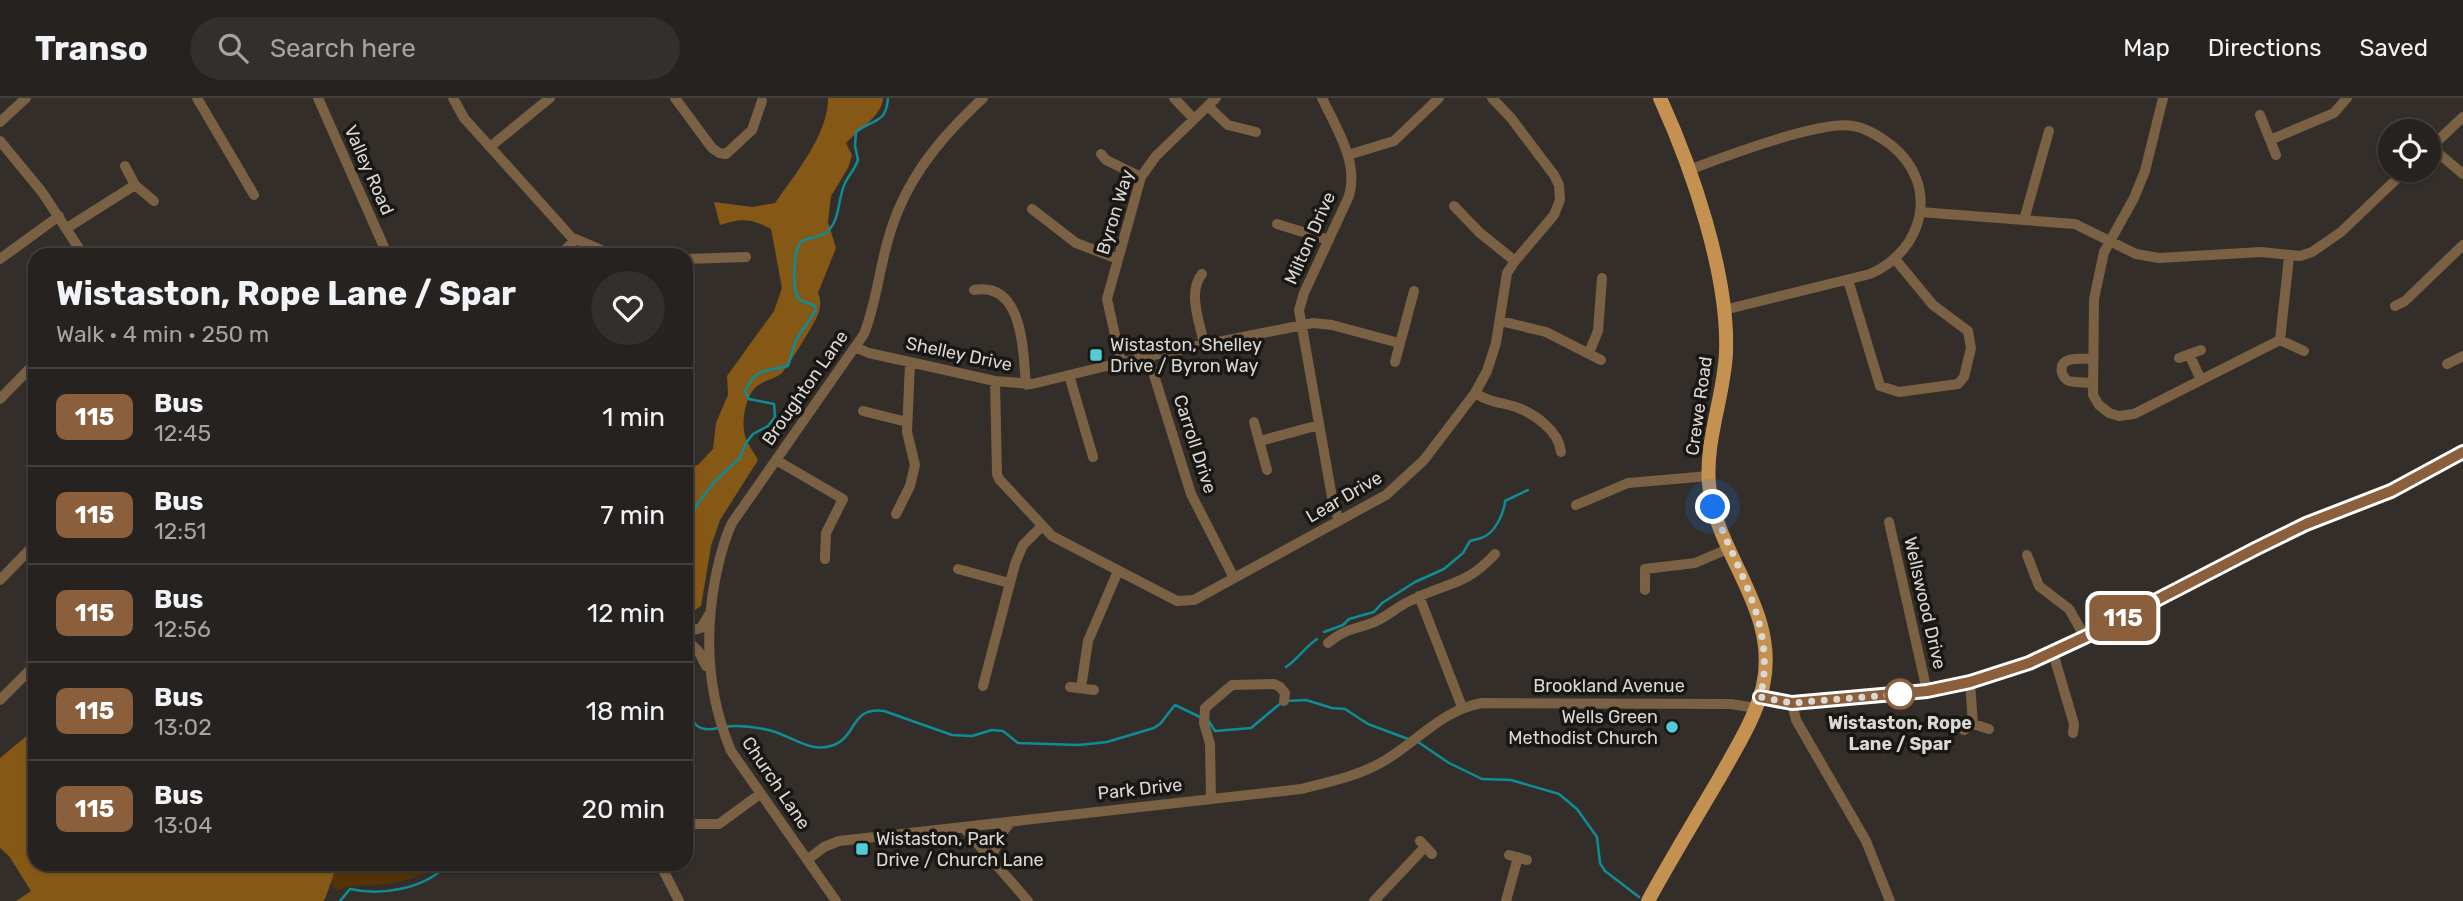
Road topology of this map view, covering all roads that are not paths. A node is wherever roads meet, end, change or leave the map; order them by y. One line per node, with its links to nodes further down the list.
1 (26, 98): 20 (street)
2 (197, 98): 37 (street)
3 (318, 98): 51 (street, Valley Road)
4 (453, 98): 26 (street)
5 (550, 98): 26 (street)
6 (675, 98): 15 (street)
7 (983, 98): 75 (street, Broughton Lane)
8 (1174, 98): 19 (street)
9 (1322, 98): 28 (street, Milton Drive)
10 (1439, 98): 28 (street)
11 (1492, 98): 60 (street, Lear Drive)
12 (1660, 98): 32 (main road, Crewe Road)
13 (2163, 98): 48 (street)
14 (2347, 98): 24 (street)
15 (762, 100)
16 (1212, 102): 19 (street, Byron Way); 21 (street)
17 (2260, 115): 24 (street)
18 (2463, 117): 23 (street)
19 (1194, 119): 34 (street, Byron Way)
20 (0, 122)
21 (1252, 129)
22 (2049, 131): 43 (street)
23 (2441, 138)
24 (2270, 140): 29 (street)
25 (0, 141): 42 (street)
26 (490, 148): 46 (street)
27 (1101, 154): 34 (street)
28 (1348, 155): 47 (street, Milton Drive)
29 (2277, 155)
30 (2441, 157): 33 (street)
31 (125, 166): 36 (street)
32 (1689, 170): 41 (street); 69 (main road, Crewe Road)
33 (2463, 174)
34 (1141, 177): 57 (street, Byron Way)
35 (2393, 182): 55 (street)
36 (135, 186): 38 (street); 45 (street)
37 (254, 195)
38 (154, 201)
39 (1454, 206): 60 (street)
40 (1032, 209): 57 (street)
41 (1920, 212): 43 (street); 58 (street)
42 (59, 216): 45 (street); 59 (street)
43 (2025, 219): 48 (street)
44 (1277, 224): 47 (street)
45 (67, 228): 50 (street)
46 (573, 239): 52 (street); 53 (street)
47 (1329, 240): 71 (street, Milton Drive)
48 (2109, 240): 55 (street); 81 (street)
49 (2463, 245): 67 (street)
50 (79, 248)
51 (384, 248)
52 (566, 248)
53 (598, 248)
54 (746, 257): 56 (street)
55 (2288, 257): 72 (street)
56 (693, 259)
57 (1118, 259): 83 (street, Byron Way)
58 (1895, 259): 62 (street); 62 (street)
59 (0, 260)
60 (1515, 261): 70 (street, Lear Drive)
61 (1202, 274): 74 (street)
62 (1848, 280): 69 (street)
63 (1617, 285): 78 (street)
64 (978, 287): 92 (street)
65 (1415, 291): 66 (street)
66 (1411, 303): 68 (street); 73 (street)
67 (2404, 305)
68 (1424, 307)
69 (1724, 310): 105 (main road, Crewe Road)
70 (1500, 321): 78 (street); 93 (street, Lear Drive)
71 (1301, 324): 73 (street, Shelley Drive); 74 (street, Shelley Drive); 98 (street, Milton Drive)
72 (2280, 340): 77 (street); 89 (street)
73 (1399, 343): 84 (street)
74 (1204, 344): 79 (street, Shelley Drive)
75 (857, 348): 85 (street, Shelley Drive); 103 (street, Broughton Lane)
76 (2201, 350): 89 (street)
77 (2304, 351)
78 (1589, 353): 82 (street)
79 (1148, 356): 83 (street, Shelley Drive); 118 (street, Carroll Drive)
80 (2463, 356): 86 (street)
81 (2093, 359): 91 (street); 91 (street)
82 (1601, 360)
83 (1121, 362): 88 (street, Shelley Drive)
84 (1395, 362)
85 (910, 363): 90 (street, Shelley Drive); 96 (street)
86 (2447, 364)
87 (28, 370): 94 (street)
88 (1069, 375): 92 (street, Shelley Drive); 102 (street)
89 (2201, 380): 91 (street)
90 (995, 381): 92 (street, Shelley Drive); 110 (street, Lear Drive)
91 (2092, 383)
92 (1026, 384)
93 (1475, 393): 100 (street); 108 (street, Lear Drive)
94 (0, 399)
95 (863, 411): 96 (street)
96 (907, 422): 107 (street)
97 (1254, 422): 99 (street)
98 (1319, 425): 99 (street); 108 (street, Milton Drive)
99 (1260, 441): 104 (street)
100 (1563, 447)
101 (2463, 452): 125 (street, Brookland Avenue)
102 (1093, 457)
103 (776, 460): 115 (street); 123 (street, Broughton Lane)
104 (1267, 470)
105 (1709, 476): 106 (street); 111 (main road, Crewe Road)
106 (1576, 505)
107 (896, 513)
108 (1339, 521): 118 (street, Lear Drive)
109 (1889, 522): 136 (street, Wellswood Drive)
110 (1041, 527): 117 (street, Lear Drive); 120 (street)
111 (1730, 548): 121 (street); 139 (main road, Crewe Road)
112 (28, 551): 119 (street)
113 (1495, 554): 122 (street)
114 (2027, 555): 125 (street)
115 (825, 559)
116 (958, 569): 120 (street)
117 (1118, 570): 118 (street, Lear Drive); 135 (street)
118 (1234, 578)
119 (0, 580)
120 (1009, 583): 131 (street)
121 (1646, 590)
122 (1419, 596): 126 (street); 141 (street)
123 (710, 613): 124 (street); 132 (street, Broughton Lane)
124 (693, 630)
125 (2085, 637): 128 (street, Brookland Avenue)
126 (1328, 643)
127 (693, 646): 132 (street)
128 (2053, 653): 133 (street, Brookland Avenue); 143 (street)
129 (974, 670): 131 (street)
130 (28, 672): 137 (street)
131 (986, 674): 134 (street)
132 (710, 675): 144 (street, Church Lane)
133 (1970, 682): 136 (street, Brookland Avenue); 142 (street)
134 (983, 685)
135 (1094, 690)
136 (1927, 691): 140 (street, Brookland Avenue)
137 (0, 699)
138 (1284, 701): 145 (street)
139 (1758, 703): 140 (street, Brookland Avenue); 141 (street, Brookland Avenue); 154 (main road, Crewe Road)
140 (1792, 703): 160 (street)
141 (1462, 707): 145 (street, Park Drive)
142 (1989, 729)
143 (2073, 733)
144 (760, 794): 147 (street); 152 (street, Church Lane)
145 (1211, 799): 146 (street, Park Drive)
146 (1010, 823): 148 (street, Park Drive); 151 (street)
147 (693, 824)
148 (964, 828): 151 (street); 152 (street, Park Drive)
149 (1425, 848): 158 (street)
150 (1518, 857): 159 (street)
151 (991, 858): 157 (street)
152 (807, 860): 156 (street, Church Lane)
153 (663, 871): 155 (street)
154 (1653, 899)
155 (679, 901)
156 (836, 901)
157 (1028, 901)
158 (1374, 901)
159 (1506, 901)
160 (1890, 901)

